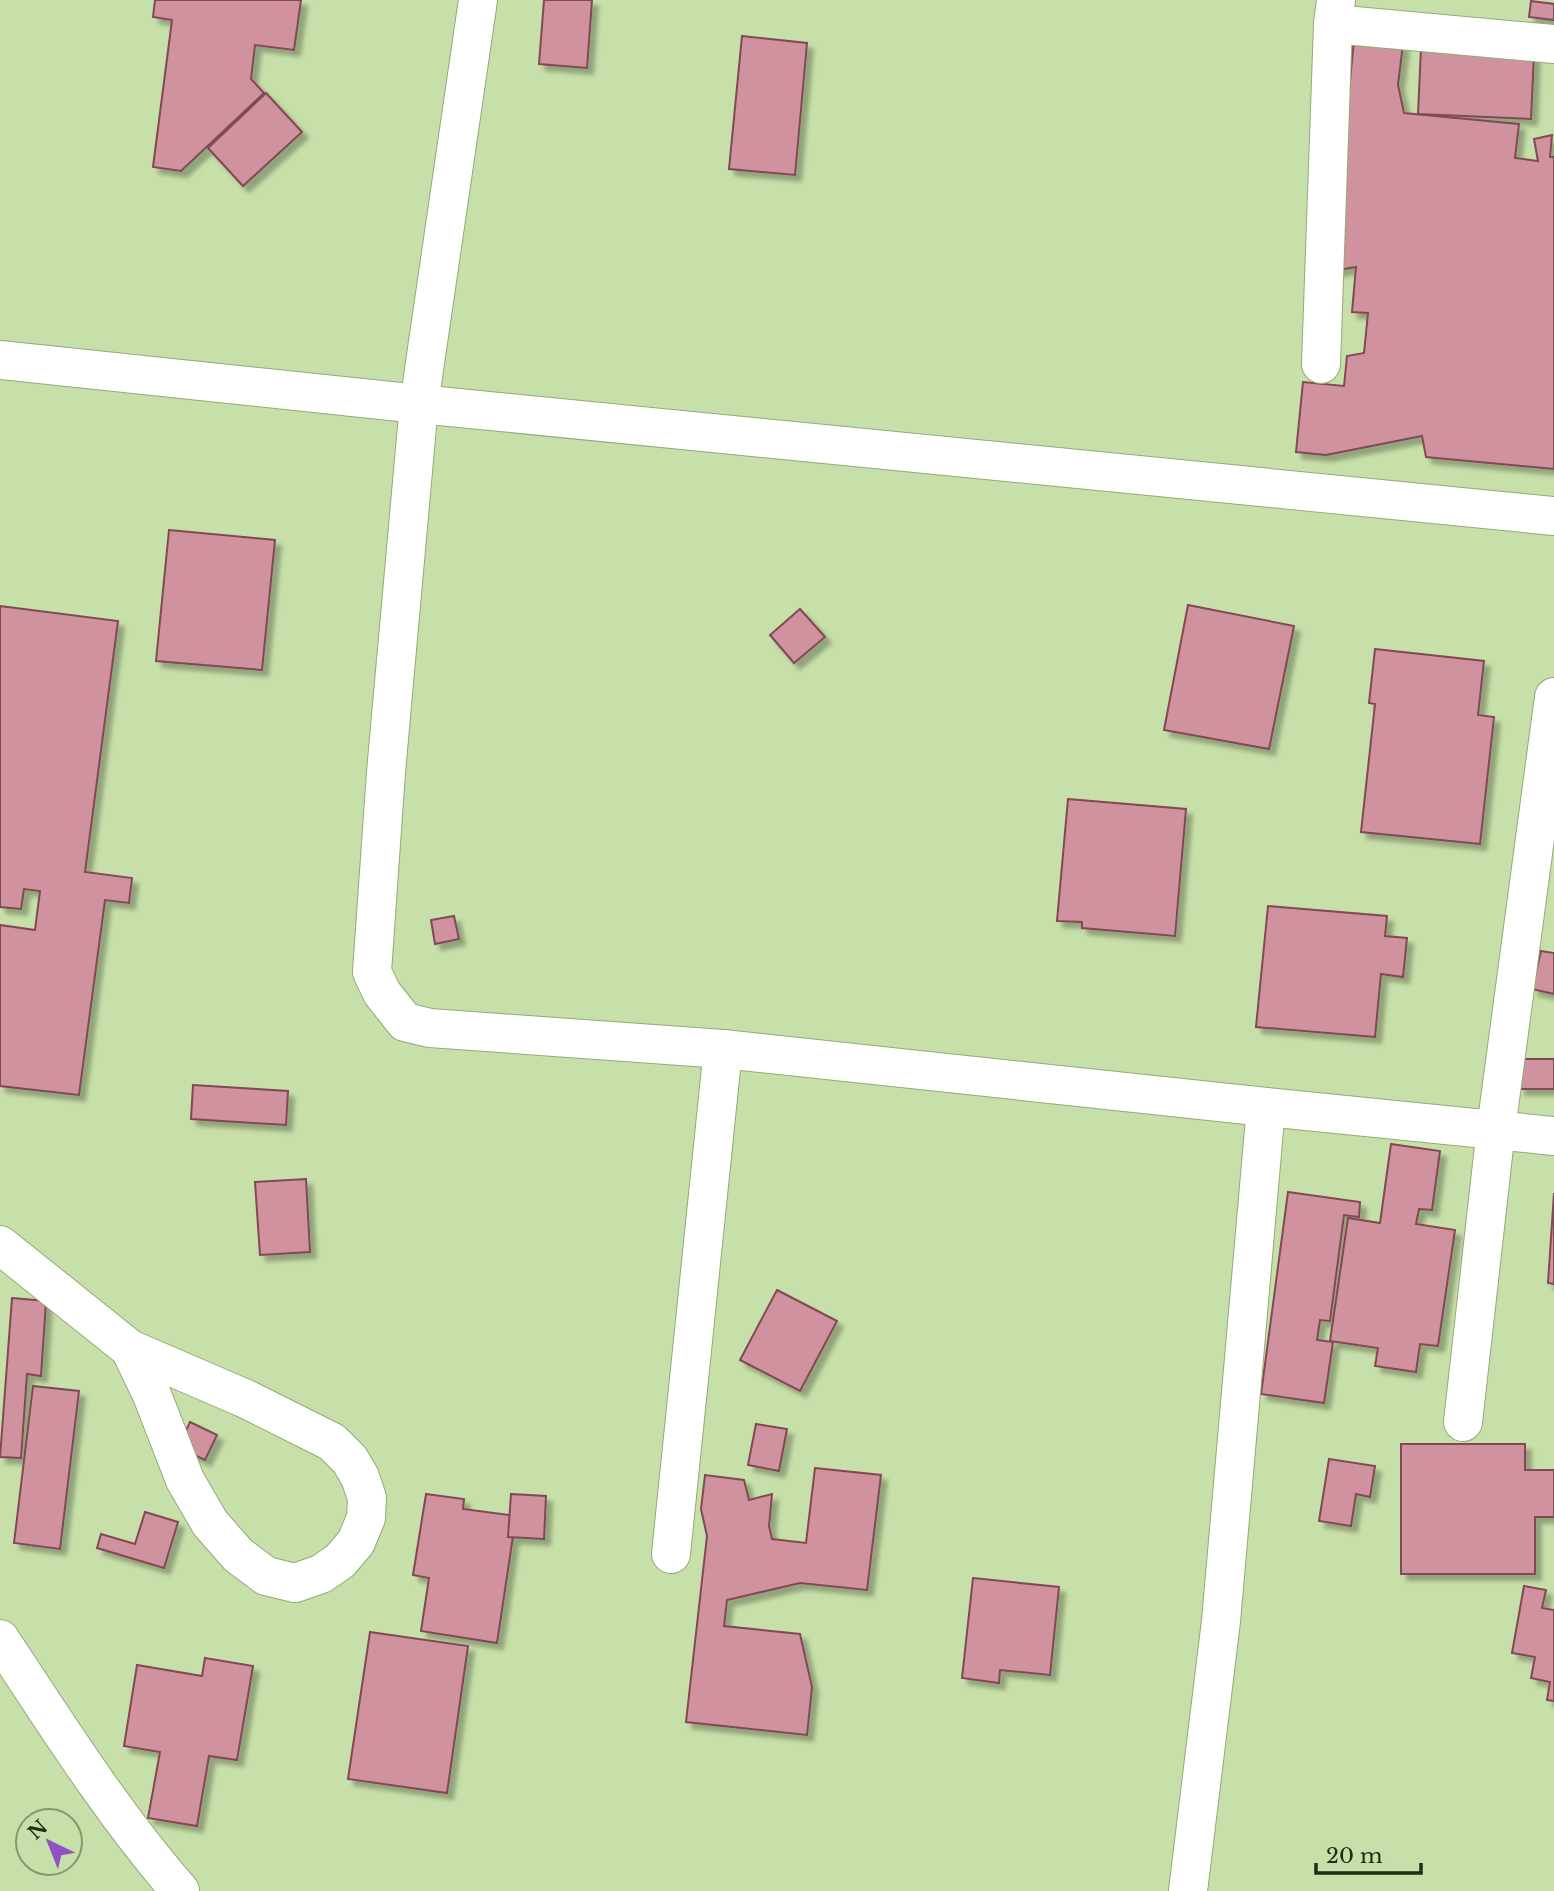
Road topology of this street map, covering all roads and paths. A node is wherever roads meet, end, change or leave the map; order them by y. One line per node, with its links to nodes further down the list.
1 (478, 0): 6 (street)
2 (1334, 12): 3 (street); 5 (street)
3 (1554, 44)
4 (0, 360): 6 (street)
5 (1321, 365)
6 (419, 404): 7 (street); 9 (street)
7 (1554, 516)
8 (1554, 697): 11 (street)
9 (723, 1049): 10 (street); 16 (street)
10 (1266, 1107): 11 (street); 19 (street)
11 (1496, 1129): 12 (street); 15 (street)
12 (1554, 1136)
13 (0, 1245): 14 (street)
14 (130, 1349): 14 (street)
15 (1463, 1422)
16 (671, 1554)
17 (0, 1639): 18 (street)
18 (180, 1891)
19 (1188, 1891)

